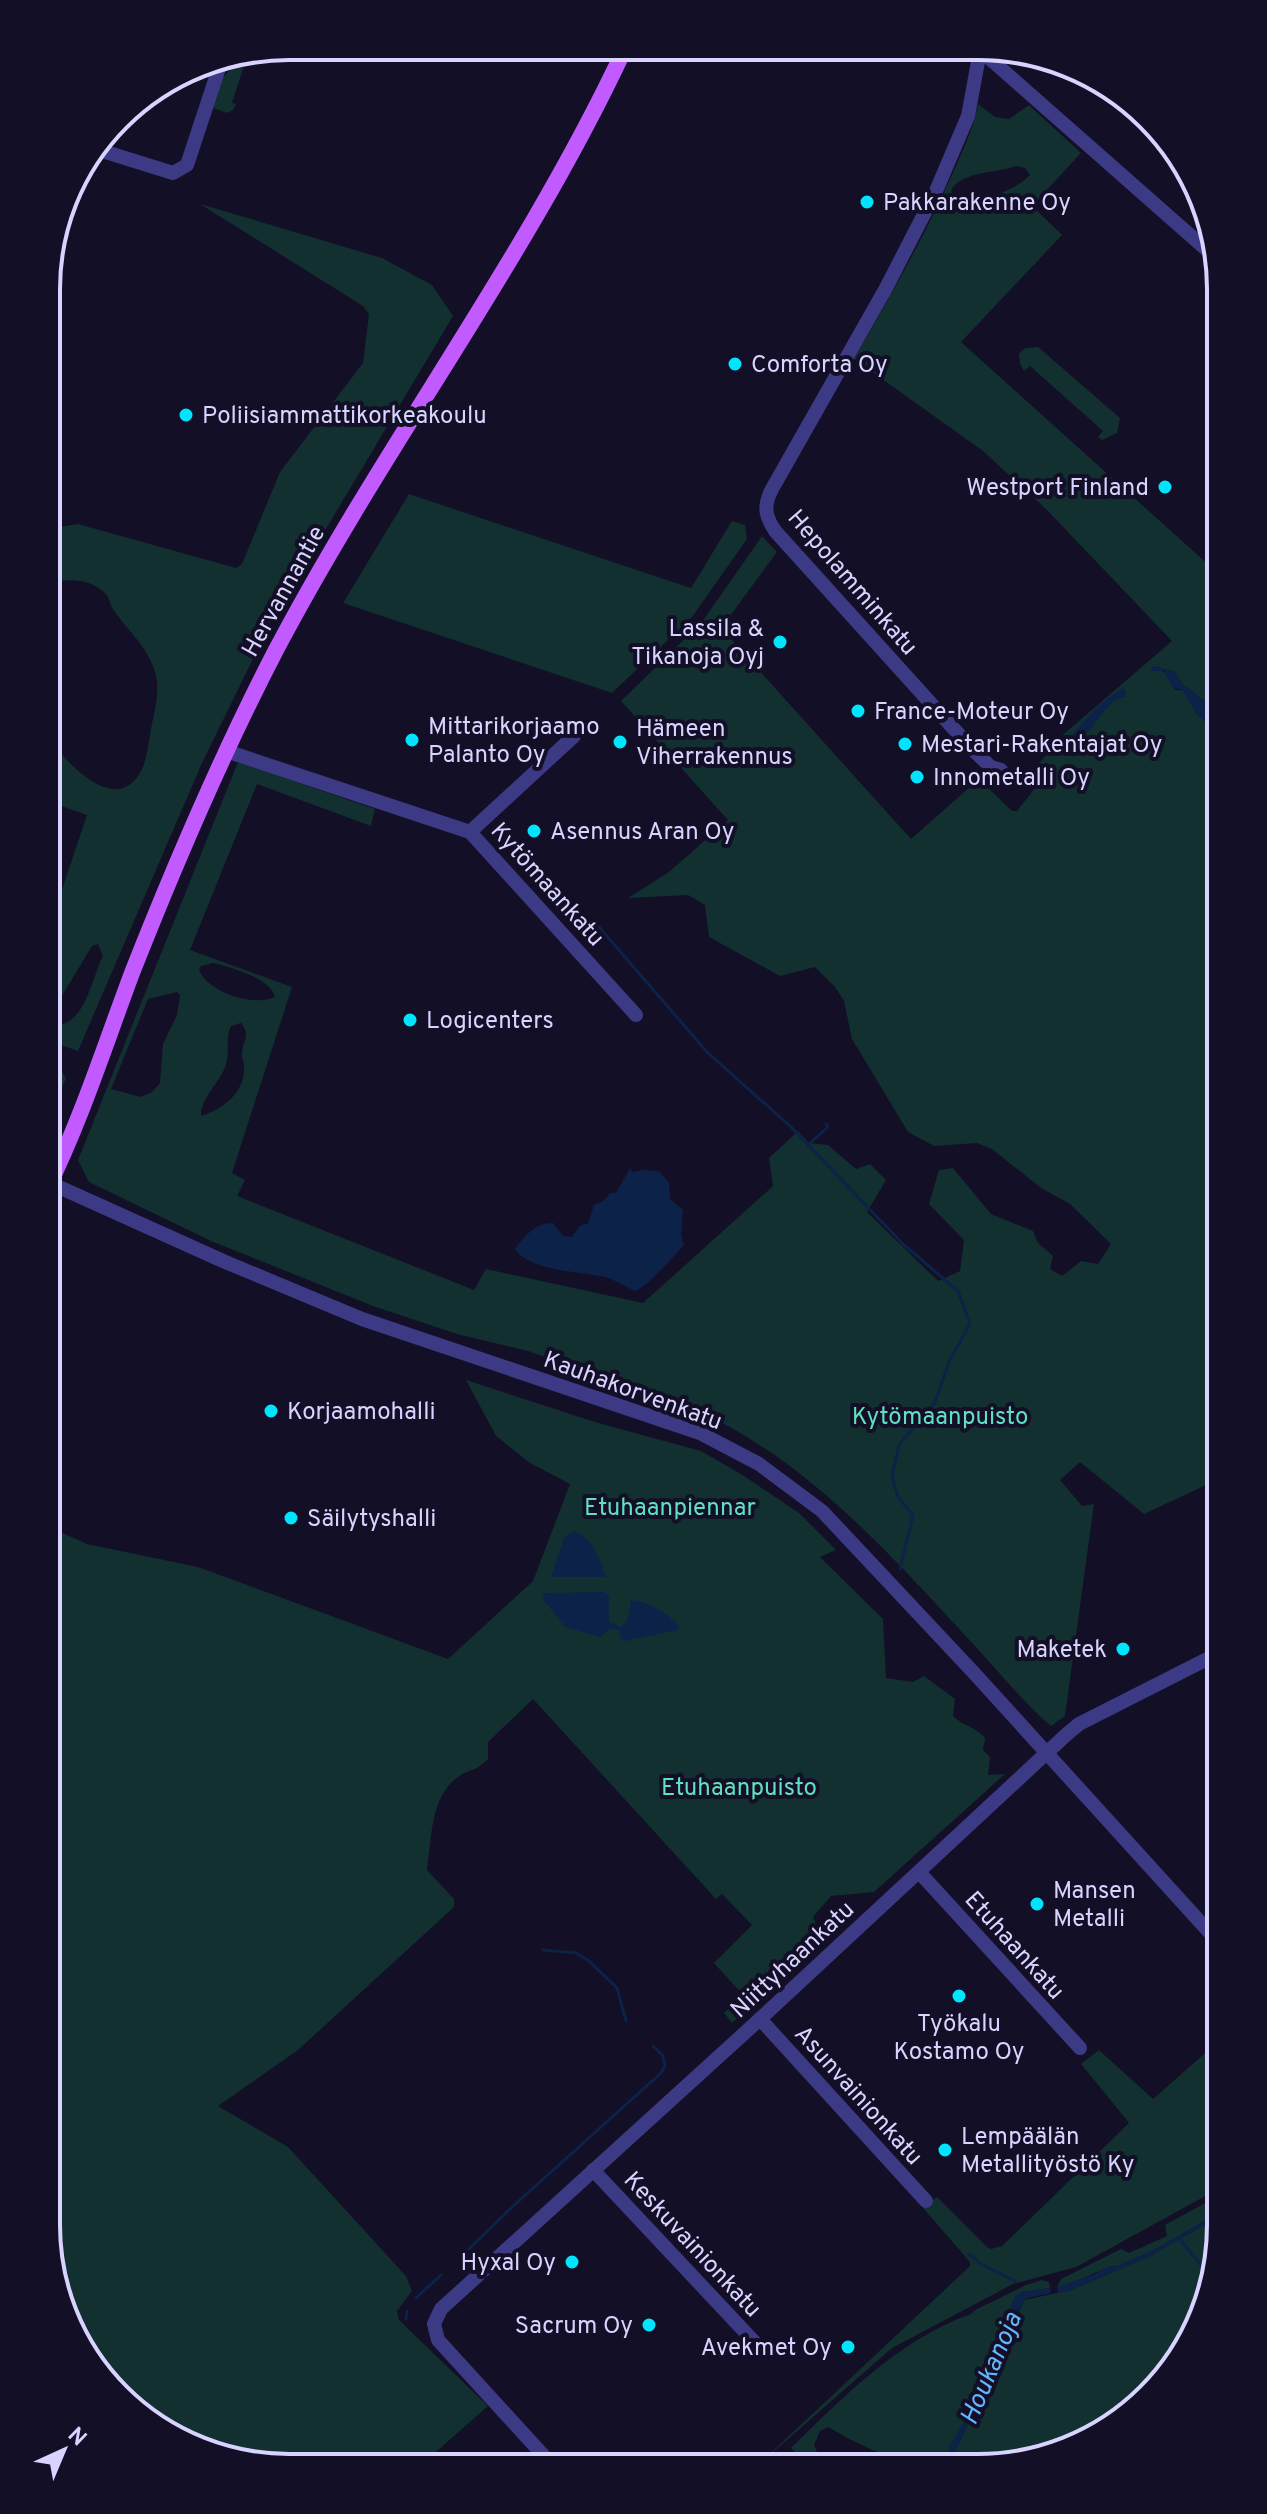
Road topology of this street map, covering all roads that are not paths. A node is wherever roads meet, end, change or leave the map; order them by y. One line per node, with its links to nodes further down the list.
1 (619, 60): 8 (main road, Hervannantie)
2 (978, 60): 9 (street, Hepolamminkatu)
3 (991, 60): 6 (street)
4 (218, 71): 5 (street)
5 (106, 152)
6 (1203, 247)
7 (574, 736): 10 (street)
8 (226, 751): 10 (street, Kytömaankatu); 12 (main road, Hervannantie)
9 (1001, 770)
10 (470, 832): 11 (street, Kytömaankatu)
11 (636, 1015)
12 (60, 1156)
13 (60, 1191): 15 (street, Kauhakorvenkatu)
14 (1207, 1659): 15 (street, Niittyhaankatu)
15 (1046, 1754): 16 (street, Niittyhaankatu); 17 (street, Kauhakorvenkatu)
16 (919, 1872): 18 (street, Niittyhaankatu); 19 (street, Etuhaankatu)
17 (1207, 1930)
18 (760, 2019): 20 (street, Niittyhaankatu); 21 (street, Asunvainionkatu)
19 (1080, 2048)
20 (593, 2170): 22 (street, Keskuvainionkatu); 23 (street, Niittyhaankatu)
21 (926, 2201)
22 (761, 2349)
23 (542, 2454)

